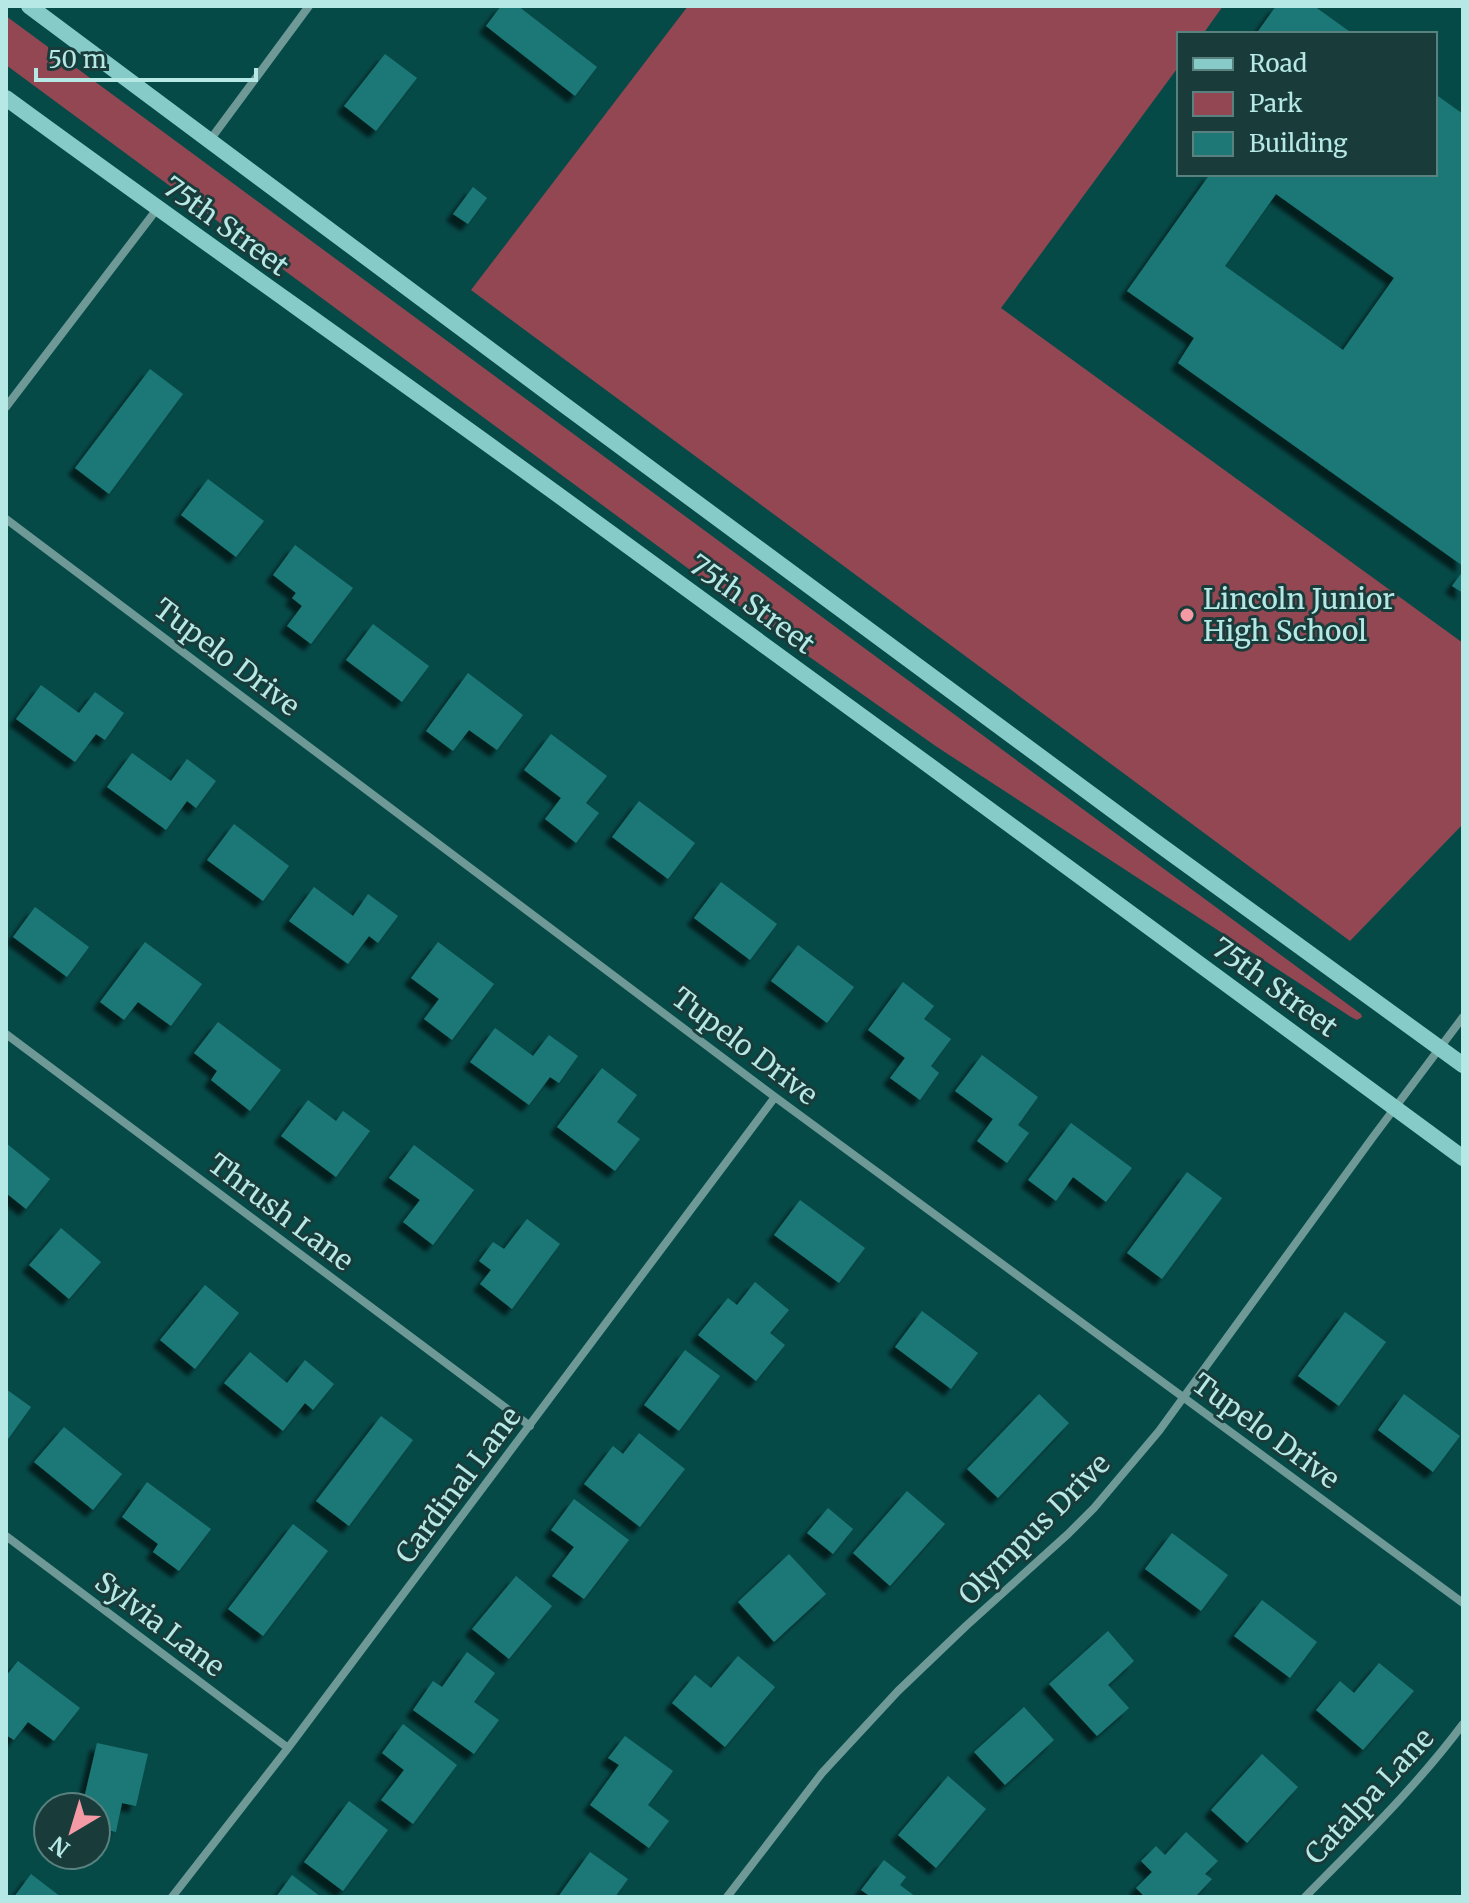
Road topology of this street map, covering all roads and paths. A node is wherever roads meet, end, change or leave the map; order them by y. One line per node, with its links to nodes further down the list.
1 (29, 6): 4 (main road, 75th Street)
2 (309, 6): 4 (street)
3 (6, 98): 5 (main road, 75th Street)
4 (210, 140): 10 (main road, 75th Street)
5 (157, 209): 6 (street); 13 (main road, 75th Street)
6 (6, 407)
7 (6, 519): 12 (street, Tupelo Drive)
8 (1463, 1017): 10 (street, Olympus Drive)
9 (6, 1034): 16 (street, Thrush Lane)
10 (1440, 1048): 11 (main road, 75th Street); 13 (street, Olympus Drive)
11 (1463, 1065)
12 (775, 1097): 15 (street, Tupelo Drive); 16 (street, Cardinal Lane)
13 (1396, 1108): 14 (main road, 75th Street); 15 (street, Olympus Drive)
14 (1463, 1158)
15 (1184, 1398): 18 (street, Tupelo Drive); 22 (street, Olympus Drive)
16 (530, 1426): 20 (street, Cardinal Lane)
17 (6, 1536): 20 (street, Sylvia Lane)
18 (1463, 1603)
19 (1463, 1724): 23 (street, Catalpa Lane)
20 (288, 1748): 21 (street, Cardinal Lane)
21 (172, 1897)
22 (727, 1897)
23 (1305, 1897)

